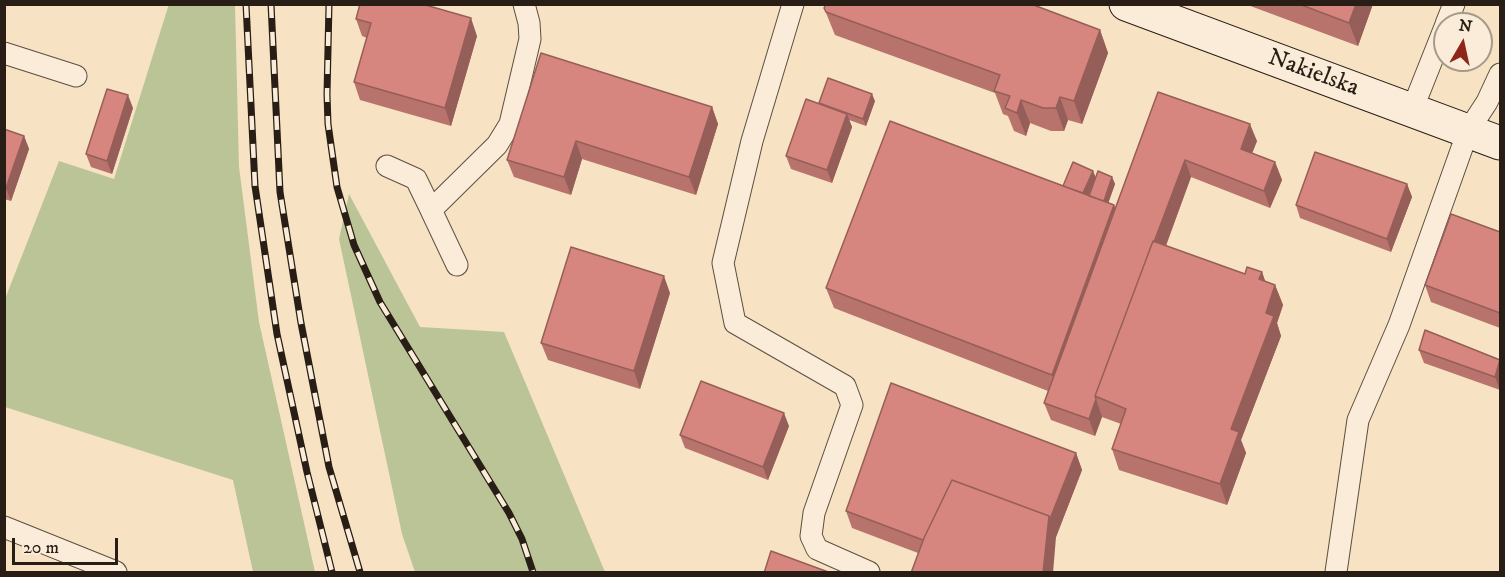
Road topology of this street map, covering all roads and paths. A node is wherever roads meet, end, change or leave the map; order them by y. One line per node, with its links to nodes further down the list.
1 (524, 4): 12 (lane)
2 (793, 4): 16 (lane)
3 (1126, 4): 8 (street, Nakielska)
4 (4, 53): 6 (lane)
5 (1433, 58): 8 (lane)
6 (76, 76)
7 (1500, 76): 9 (lane)
8 (1412, 110): 9 (street, Nakielska)
9 (1468, 131): 10 (street, Nakielska); 17 (lane)
10 (1500, 144)
11 (387, 166): 12 (lane)
12 (431, 210): 13 (lane)
13 (457, 265)
14 (4, 527): 15 (lane)
15 (116, 573)
16 (869, 573)
17 (1336, 573)

